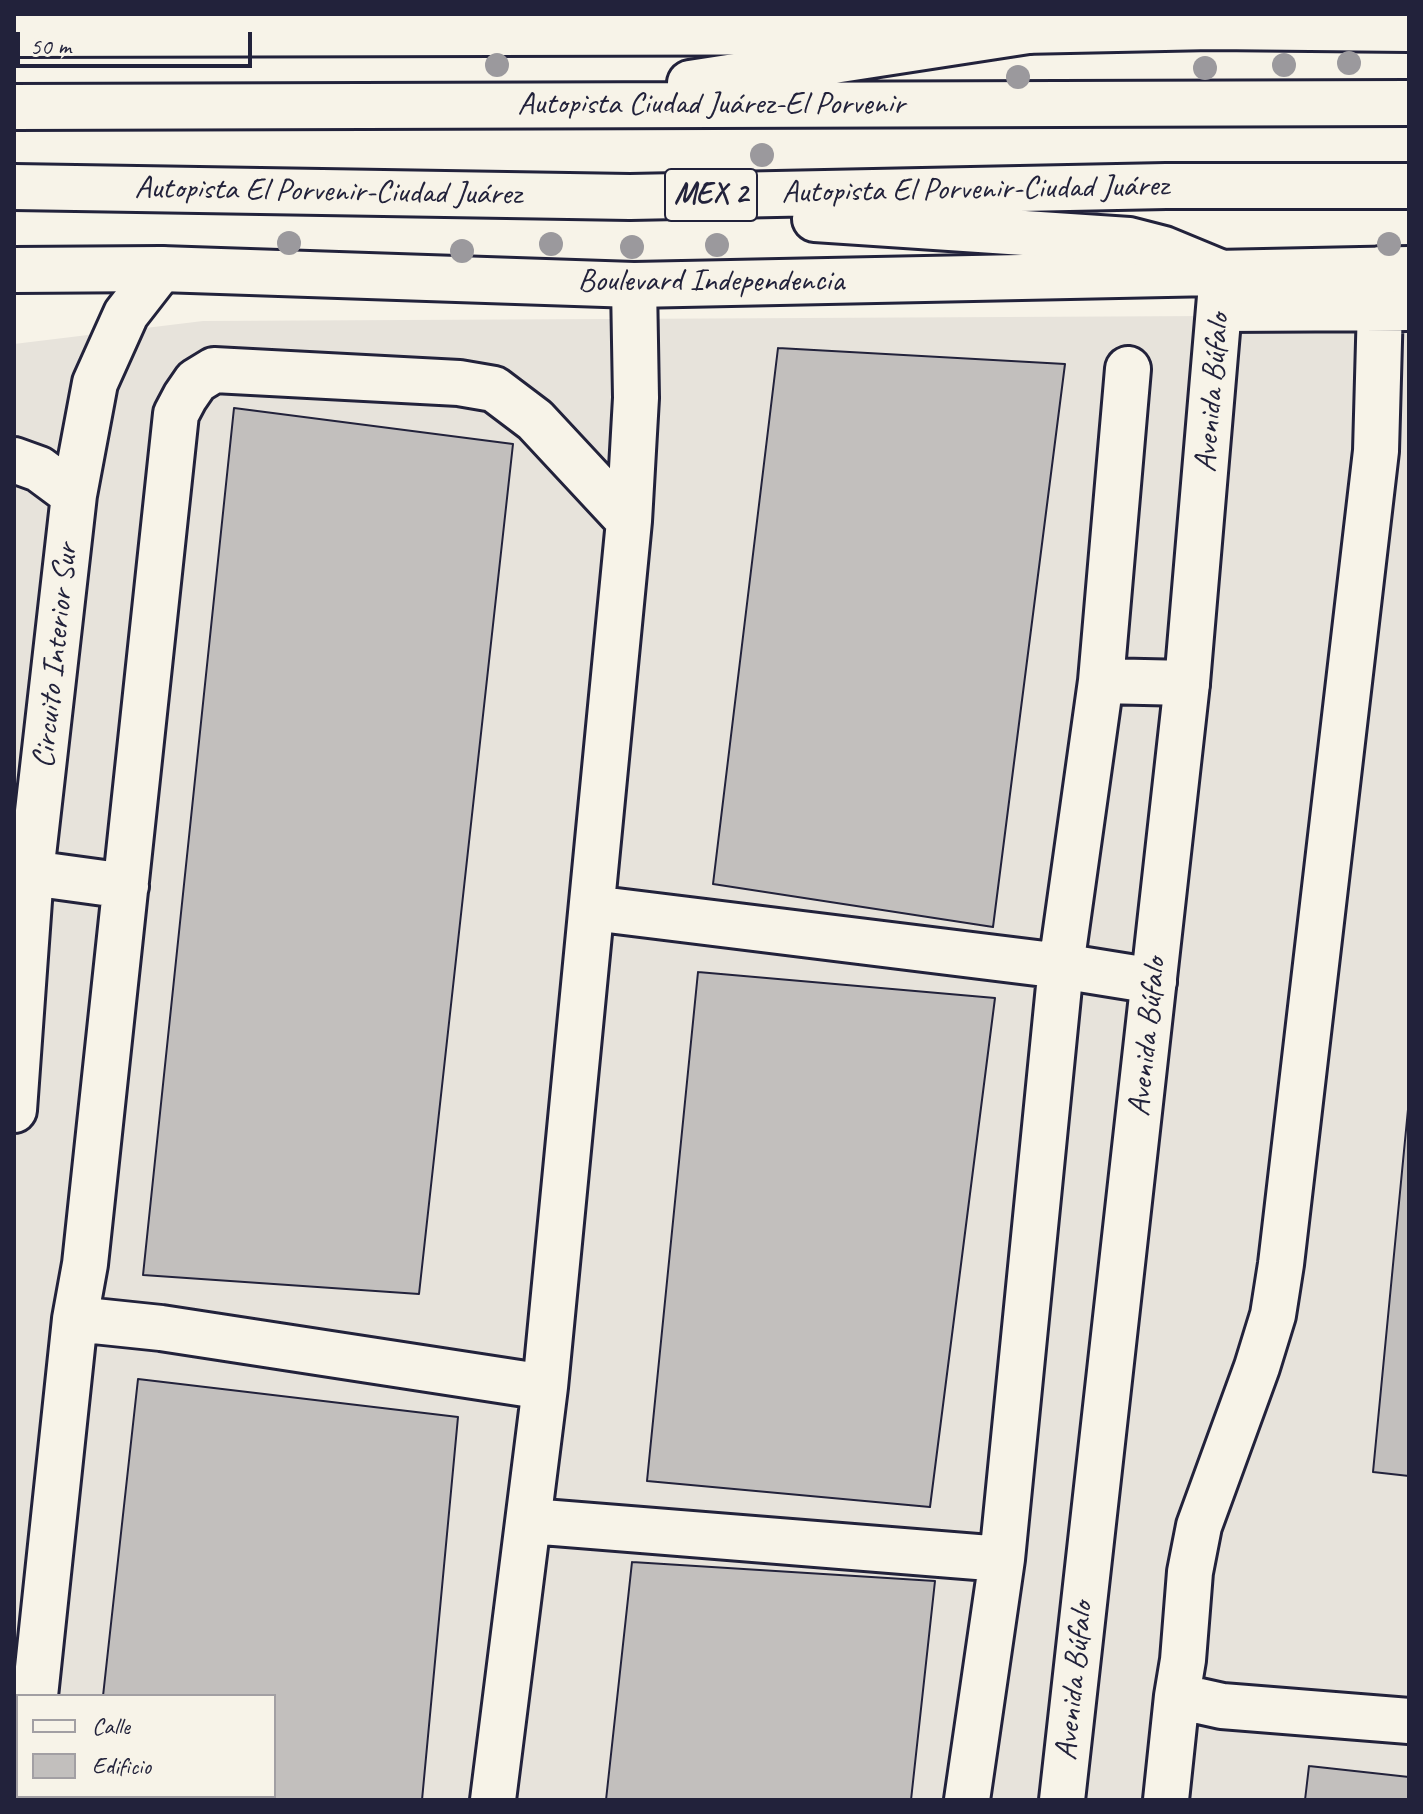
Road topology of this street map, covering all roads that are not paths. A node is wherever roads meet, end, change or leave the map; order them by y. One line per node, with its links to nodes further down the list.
1 (1213, 21): 3 (main road); 4 (main road)
2 (447, 24): 4 (main road); 5 (main road)
3 (1409, 29)
4 (1028, 31): 7 (main road)
5 (14, 34)
6 (1409, 103): 7 (main road, Autopista Ciudad Juárez-El Porvenir)
7 (547, 105): 8 (main road, Autopista Ciudad Juárez-El Porvenir)
8 (14, 107)
9 (1409, 186): 11 (main road, Autopista El Porvenir-Ciudad Juárez / MEX 2)
10 (14, 187): 11 (main road, Autopista El Porvenir-Ciudad Juárez / MEX 2)
11 (630, 197): 16 (main road)
12 (161, 269): 13 (main road, Boulevard Independencia); 14 (main road, Boulevard Independencia); 19 (main road, Circuito Interior Sur)
13 (14, 270)
14 (634, 285): 16 (main road, Boulevard Independencia); 20 (main road)
15 (1395, 289): 16 (main road, Boulevard Independencia); 34 (main road)
16 (1222, 291): 22 (main road, Avenida Búfalo)
17 (1128, 369): 21 (main road)
18 (14, 460): 19 (main road)
19 (74, 495): 23 (main road, Circuito Interior Sur)
20 (629, 521): 24 (main road); 25 (main road)
21 (1101, 681): 22 (main road); 26 (main road)
22 (1187, 683): 27 (main road, Avenida Búfalo)
23 (31, 873): 24 (main road); 28 (main road, Circuito Interior Sur)
24 (126, 886): 29 (main road)
25 (592, 908): 26 (main road); 30 (main road)
26 (1061, 966): 27 (main road); 32 (main road)
27 (1154, 981): 38 (main road, Avenida Búfalo)
28 (14, 1110)
29 (75, 1319): 30 (main road); 33 (main road)
30 (545, 1387): 31 (main road)
31 (530, 1521): 32 (main road); 36 (main road)
32 (1002, 1559): 37 (main road)
33 (35, 1694)
34 (1177, 1696): 35 (main road); 39 (main road)
35 (1409, 1721)
36 (493, 1800)
37 (967, 1800)
38 (1062, 1800)
39 (1166, 1800)

